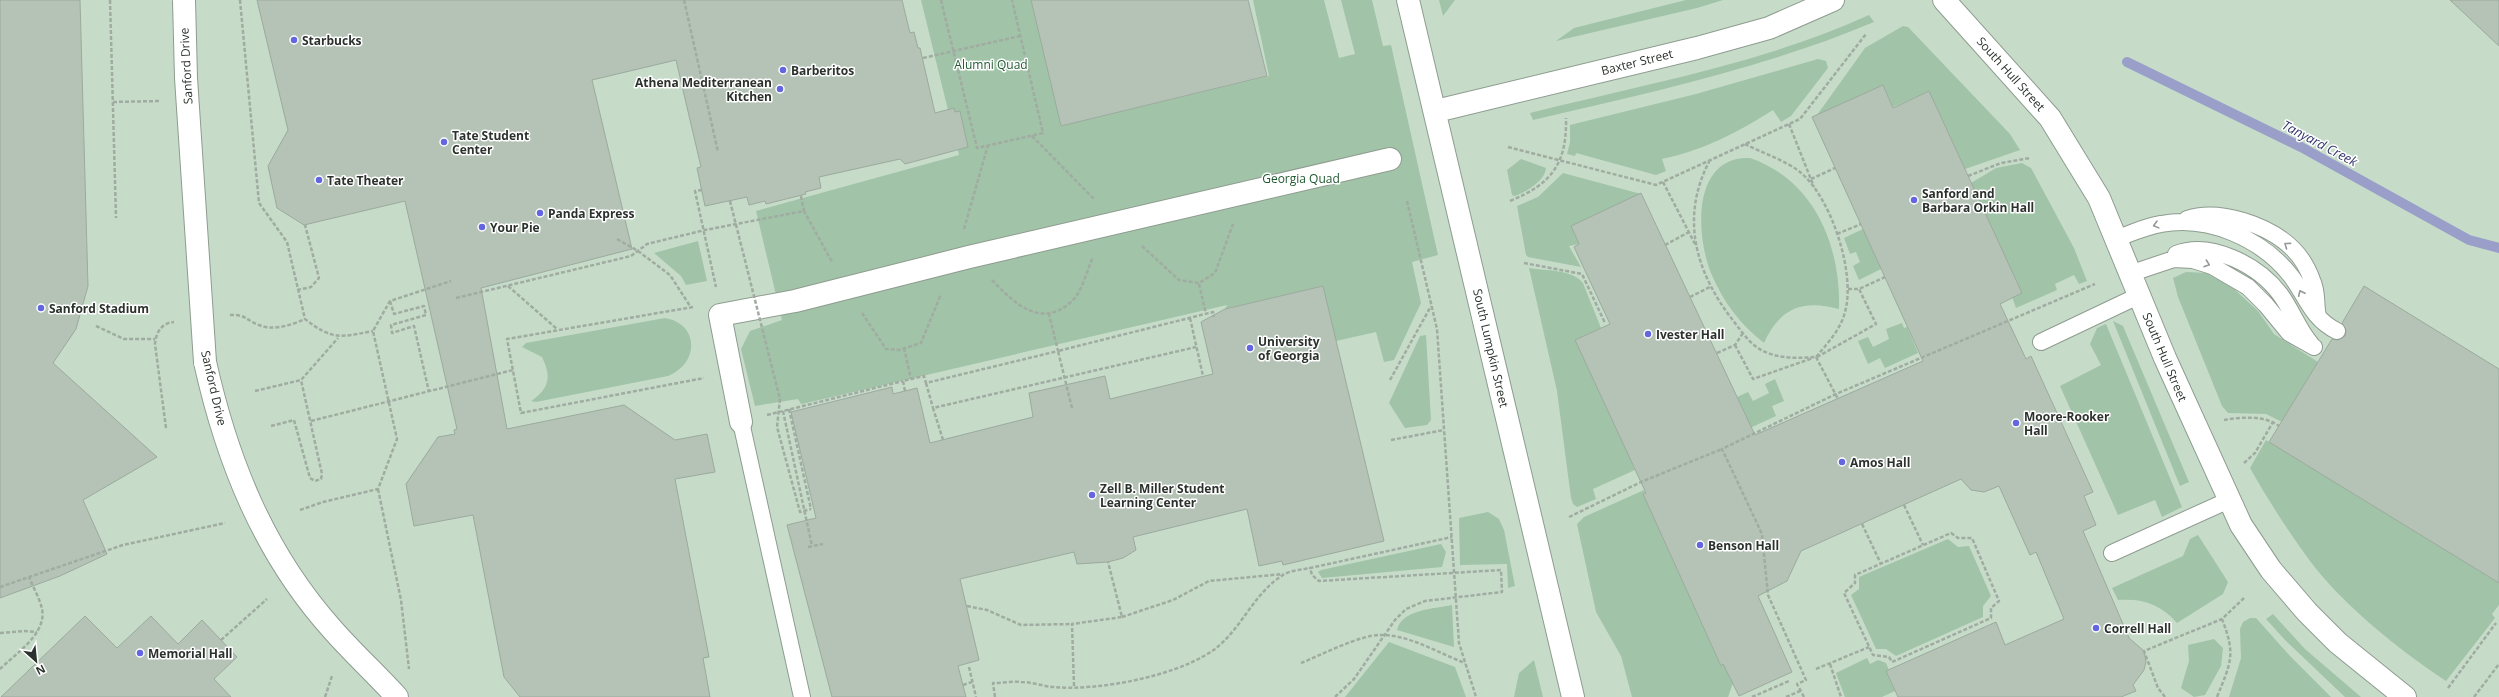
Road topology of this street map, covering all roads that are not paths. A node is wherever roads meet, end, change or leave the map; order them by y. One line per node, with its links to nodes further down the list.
1 (184, 0): 16 (street, Sanford Drive, bridge)
2 (1408, 0): 5 (street, South Lumpkin Street)
3 (1833, 0): 5 (street, Baxter Street)
4 (1944, 0): 7 (street, South Hull Street)
5 (1436, 111): 18 (street, South Lumpkin Street)
6 (1390, 159): 13 (street)
7 (2115, 239): 8 (street, South Hull Street); 10 (lane, one-way to 7)
8 (2129, 274): 9 (street, South Hull Street); 12 (lane, one-way to 12)
9 (2138, 296): 11 (lane); 14 (street, South Hull Street)
10 (2337, 331)
11 (2041, 342)
12 (2319, 350)
13 (741, 422): 17 (lane)
14 (2229, 500): 15 (lane); 19 (street, South Hull Street)
15 (2112, 553)
16 (397, 697)
17 (802, 697)
18 (1573, 697)
19 (2405, 697)

